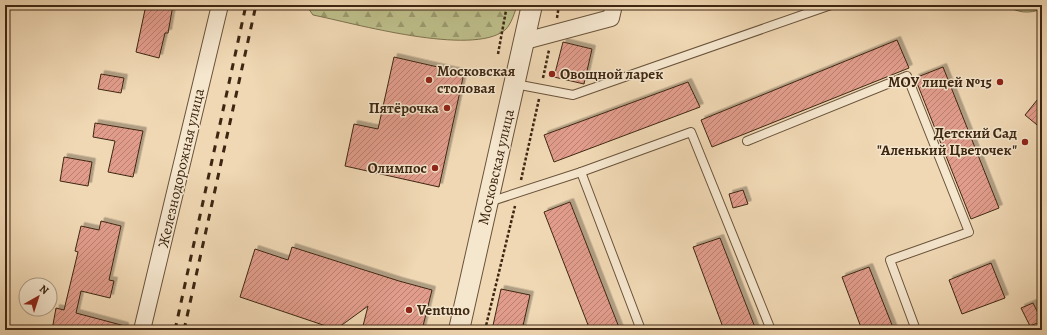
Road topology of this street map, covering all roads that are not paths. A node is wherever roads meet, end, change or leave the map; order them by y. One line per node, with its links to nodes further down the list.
1 (220, 5): 10 (street, Железнодорожная улица)
2 (532, 5): 5 (street, Московская улица)
3 (614, 5): 5 (street)
4 (831, 5): 6 (lane)
5 (525, 41): 6 (street, Московская улица)
6 (515, 84): 9 (street, Московская улица)
7 (747, 141): 14 (lane)
8 (581, 172): 9 (lane); 12 (lane); 13 (lane)
9 (487, 203): 11 (street, Московская улица)
10 (142, 330)
11 (460, 330)
12 (641, 330)
13 (771, 330)
14 (916, 330)

